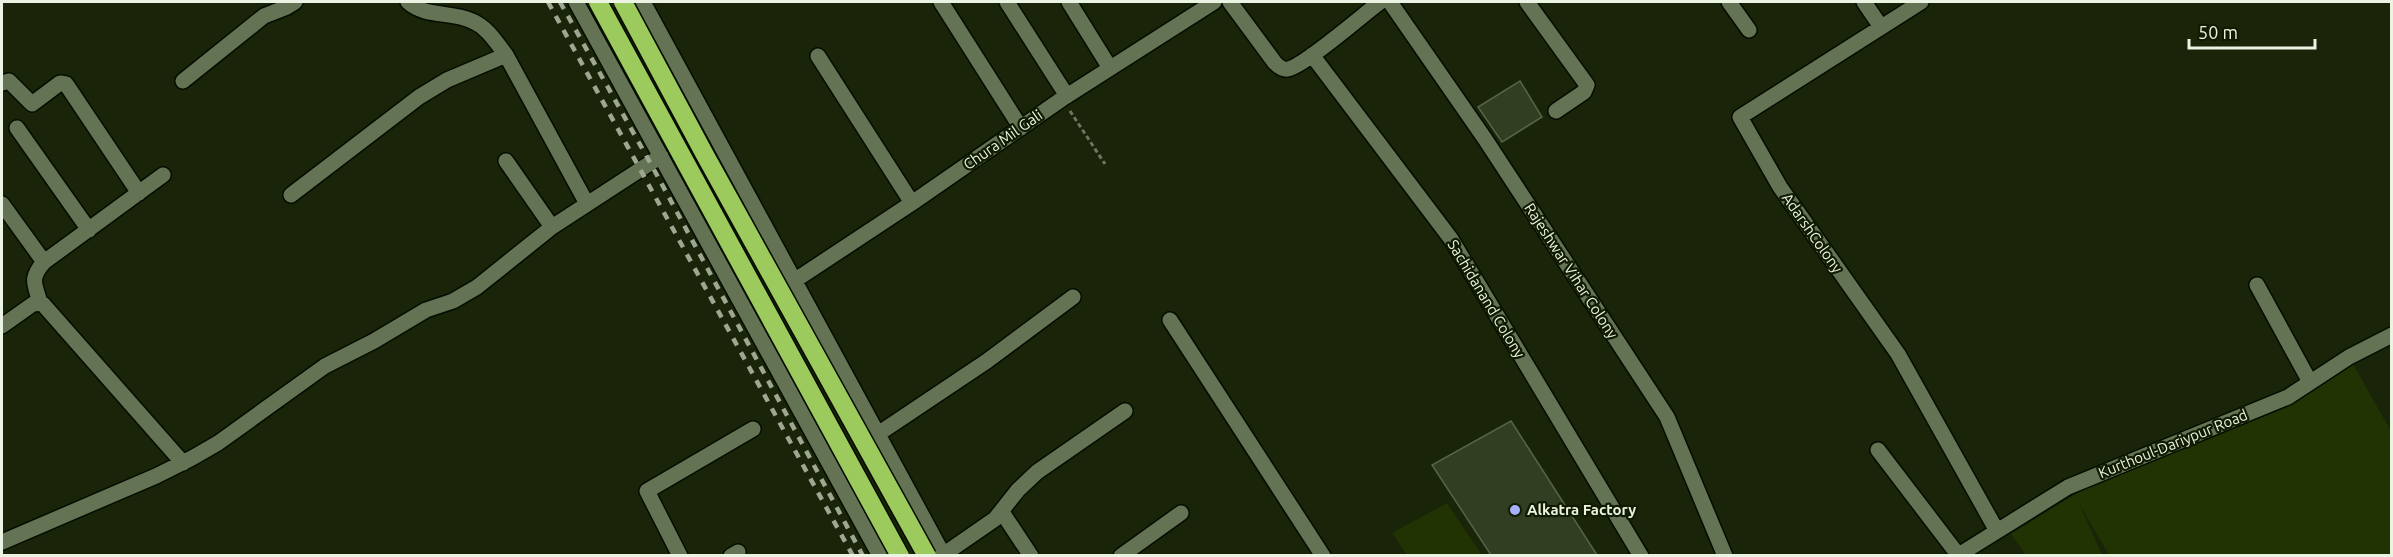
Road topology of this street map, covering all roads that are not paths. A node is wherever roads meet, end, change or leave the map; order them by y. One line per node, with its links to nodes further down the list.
1 (295, 2): 24 (street)
2 (408, 2): 20 (street)
3 (576, 2): 30 (street)
4 (598, 2): 62 (highway, bridge)
5 (624, 2): 63 (highway, bridge)
6 (644, 2): 41 (street)
7 (941, 2): 29 (street)
8 (1007, 2): 26 (street)
9 (1069, 2): 23 (street)
10 (1212, 2): 23 (street, Chura Mil Gali)
11 (1230, 2): 21 (street)
12 (1380, 2): 21 (street)
13 (1389, 2): 68 (street, Rajeshwar Vihar Colony)
14 (1527, 2): 27 (street)
15 (1730, 2): 19 (street)
16 (1864, 2): 18 (street)
17 (1921, 2): 18 (street, AdarshColony)
18 (1881, 27): 58 (street, AdarshColony)
19 (1749, 30)
20 (506, 55): 34 (street); 35 (street)
21 (1312, 55): 67 (street, Sachidanand Colony)
22 (818, 56): 36 (street)
23 (1110, 68): 26 (street, Chura Mil Gali)
24 (183, 81)
25 (2, 83): 33 (street)
26 (1065, 97): 29 (street, Chura Mil Gali)
27 (1556, 111)
28 (17, 128): 39 (street)
29 (1021, 128): 36 (street, Chura Mil Gali)
30 (661, 156): 35 (street); 49 (street)
31 (506, 161): 38 (street)
32 (162, 175): 33 (street)
33 (139, 193): 39 (street)
34 (291, 195)
35 (586, 202): 38 (street)
36 (912, 203): 41 (street, Chura Mil Gali)
37 (2, 204): 40 (street)
38 (552, 227): 55 (street)
39 (89, 230): 40 (street)
40 (44, 262): 44 (street)
41 (794, 280): 47 (street)
42 (2257, 285): 50 (street)
43 (1073, 297): 53 (street)
44 (40, 302): 46 (street); 55 (street)
45 (1170, 321): 66 (street)
46 (2, 326)
47 (820, 328): 49 (street); 53 (street)
48 (2391, 335): 50 (street, Kurthoul-Dariypur Road)
49 (770, 354): 61 (street)
50 (2310, 382): 58 (street, Kurthoul-Dariypur Road)
51 (1125, 411): 56 (street)
52 (753, 429): 60 (street)
53 (878, 434): 63 (street)
54 (1878, 450): 69 (street)
55 (183, 463): 59 (street)
56 (1002, 512): 63 (street); 64 (street)
57 (1181, 513): 65 (street)
58 (1997, 531): 69 (street, Kurthoul-Dariypur Road)
59 (2, 542)
60 (680, 555)
61 (880, 555)
62 (900, 555)
63 (938, 555)
64 (1031, 555)
65 (1121, 555)
66 (1323, 555)
67 (1641, 555)
68 (1725, 555)
69 (1958, 555)

